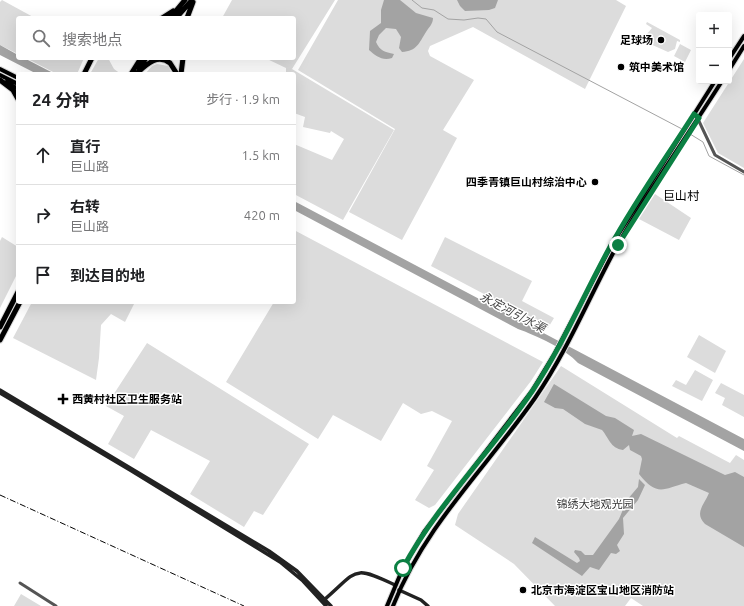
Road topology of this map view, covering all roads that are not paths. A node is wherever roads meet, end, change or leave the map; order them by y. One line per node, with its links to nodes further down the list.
1 (185, 0): 3 (highway)
2 (193, 0): 4 (highway); 5 (highway)
3 (168, 16)
4 (178, 16)
5 (188, 16)
6 (744, 36): 8 (main road)
7 (744, 46): 16 (main road)
8 (732, 54)
9 (92, 60): 18 (highway)
10 (136, 60): 19 (highway)
11 (140, 60): 20 (highway)
12 (144, 60): 21 (highway)
13 (155, 60): 22 (highway)
14 (162, 60): 23 (highway)
15 (183, 60): 24 (highway)
16 (732, 65)
17 (0, 69): 26 (main road)
18 (86, 72)
19 (134, 72)
20 (135, 72)
21 (136, 72)
22 (137, 72)
23 (176, 72)
24 (181, 72)
25 (0, 74): 28 (main road)
26 (16, 77)
27 (0, 80): 31 (main road); 32 (highway)
28 (16, 83)
29 (713, 84): 33 (main road)
30 (720, 84): 34 (main road)
31 (16, 88)
32 (16, 95)
33 (694, 114): 34 (street); 43 (main road)
34 (699, 118): 35 (street); 44 (main road)
35 (744, 172)
36 (16, 296): 38 (highway)
37 (19, 304): 39 (highway)
38 (0, 327)
39 (0, 340)
40 (0, 390): 45 (main road)
41 (0, 393): 45 (main road)
42 (20, 583): 46 (street)
43 (395, 585): 45 (main road); 49 (main road)
44 (399, 590): 50 (main road); 51 (main road)
45 (323, 601): 47 (main road); 48 (main road)
46 (56, 606)
47 (326, 606)
48 (331, 606)
49 (386, 606)
50 (393, 606)
51 (428, 606)

